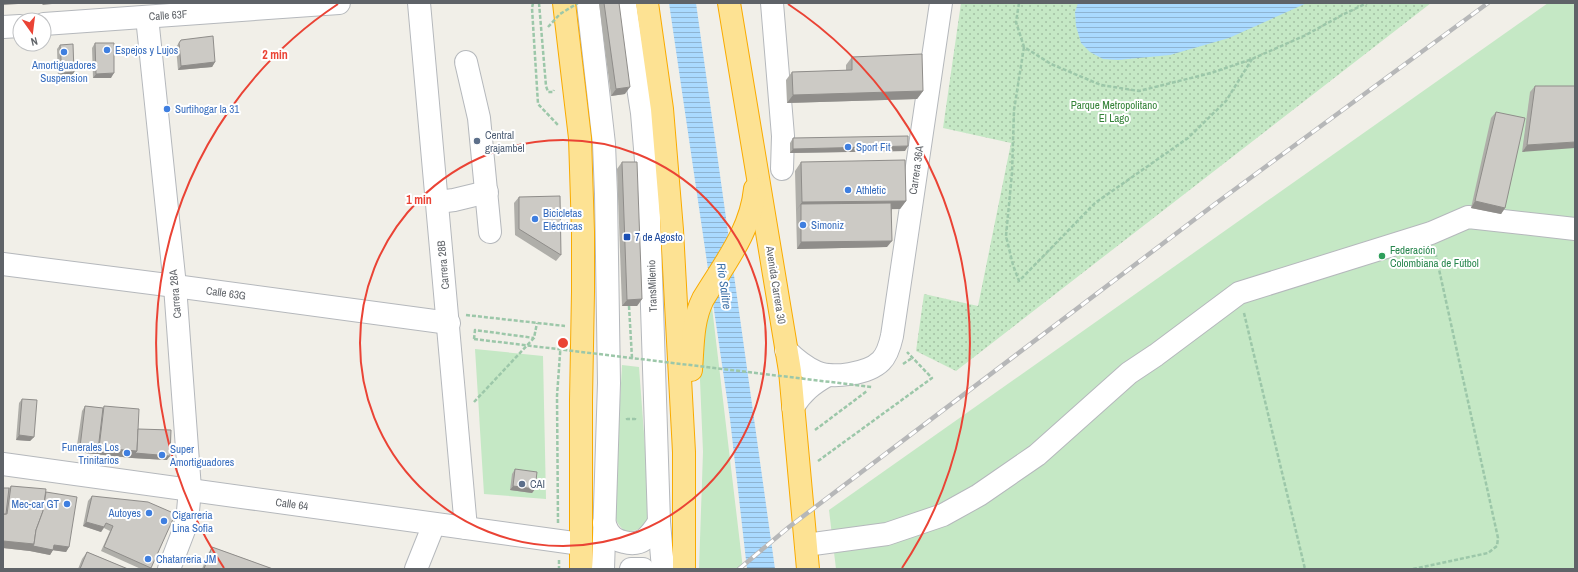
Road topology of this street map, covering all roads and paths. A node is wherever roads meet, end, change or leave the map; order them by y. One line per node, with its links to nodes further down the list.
1 (339, 3): 15 (street, Calle 63F)
2 (419, 3): 27 (street, Carrera 28B)
3 (533, 3): 23 (path)
4 (539, 3): 22 (path)
5 (564, 3): 38 (highway)
6 (578, 3): 18 (path, bridge)
7 (588, 3): 55 (street)
8 (625, 3): 54 (street, TransMilenio)
9 (647, 3): 50 (highway)
10 (729, 3): 25 (highway, Avenida Carrera 30)
11 (772, 3): 24 (street)
12 (941, 3): 40 (street, Carrera 36A)
13 (1019, 3): 19 (path)
14 (1367, 3): 20 (path)
15 (197, 8): 16 (street, Calle 63F)
16 (147, 17): 17 (street, Calle 63F); 32 (street, Carrera 28A)
17 (52, 23)
18 (549, 35)
19 (1024, 47): 20 (path); 20 (path)
20 (1252, 59)
21 (466, 62): 26 (street)
22 (554, 89)
23 (558, 132)
24 (782, 169)
25 (757, 172): 42 (highway, Avenida Carrera 30); 50 (highway)
26 (487, 192): 27 (street); 29 (street)
27 (438, 202): 35 (street, Carrera 28B)
28 (1575, 229): 30 (street)
29 (490, 232)
30 (1431, 233): 33 (street); 72 (path)
31 (3, 264): 32 (street, Calle 63G)
32 (175, 286): 35 (street, Calle 63G); 53 (street, Carrera 28A)
33 (1239, 293): 60 (street); 71 (path)
34 (629, 306): 43 (path)
35 (448, 318): 37 (path); 48 (street, Carrera 28B)
36 (562, 318): 38 (path)
37 (537, 323): 38 (path); 41 (path)
38 (572, 327): 59 (highway)
39 (562, 334): 58 (path)
40 (892, 336): 44 (street, Carrera 36A); 52 (path)
41 (534, 338): 48 (path); 49 (path, bridge)
42 (786, 350): 44 (street); 45 (highway, Avenida Carrera 30)
43 (632, 359)
44 (828, 375): 45 (street)
45 (793, 407): 60 (highway, Avenida Carrera 30)
46 (627, 412): 47 (path)
47 (634, 412)
48 (457, 421): 57 (street, Carrera 28B)
49 (810, 434)
50 (684, 452): 69 (highway)
51 (3, 464): 53 (street, Calle 64)
52 (812, 465)
53 (190, 489): 56 (street, Calle 64); 61 (street, Carrera 28A)
54 (659, 522): 55 (street); 68 (street, TransMilenio)
55 (604, 523): 65 (street)
56 (434, 524): 57 (street, Calle 64); 62 (street)
57 (466, 528): 58 (street, Calle 64)
58 (558, 541): 59 (street, Calle 64); 63 (path)
59 (581, 544): 64 (highway)
60 (806, 546): 70 (highway, Avenida Carrera 30)
61 (169, 569)
62 (416, 569)
63 (559, 569)
64 (581, 569)
65 (604, 569)
66 (631, 569): 67 (street)
67 (643, 569)
68 (663, 569)
69 (684, 569)
70 (808, 569)
71 (1305, 569)
72 (1413, 569)

